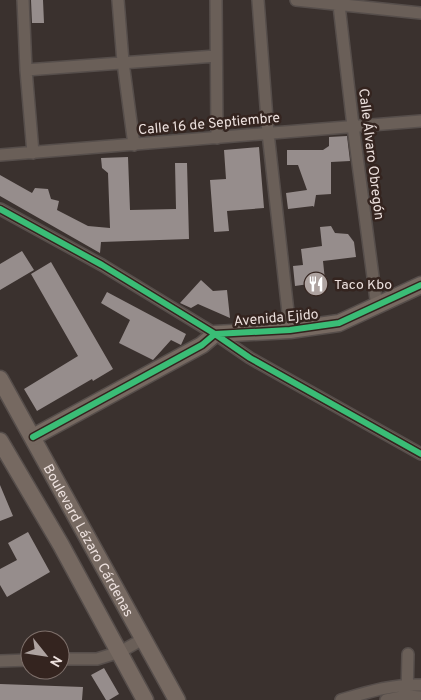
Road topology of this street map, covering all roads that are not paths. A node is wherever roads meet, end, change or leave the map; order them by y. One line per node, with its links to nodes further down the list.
1 (23, 0): 10 (street)
2 (118, 0): 9 (street)
3 (216, 0): 8 (street)
4 (258, 0): 13 (street)
5 (296, 0): 6 (street)
6 (339, 4): 7 (street); 12 (street, Calle Álvaro Obregón)
7 (421, 13)
8 (216, 56): 9 (street); 14 (street)
9 (124, 63): 10 (street); 15 (street)
10 (26, 70): 16 (street)
11 (421, 121): 12 (street, Calle 16 de Septiembre)
12 (353, 126): 13 (street, Calle 16 de Septiembre); 20 (street, Calle Álvaro Obregón)
13 (268, 133): 14 (street, Calle 16 de Septiembre); 21 (street)
14 (217, 138): 15 (street, Calle 16 de Septiembre)
15 (134, 145): 16 (street, Calle 16 de Septiembre)
16 (33, 153): 17 (street, Calle 16 de Septiembre)
17 (0, 155)
18 (0, 209): 22 (street)
19 (421, 285): 20 (main road, Avenida Ejido)
20 (377, 307): 21 (main road, Avenida Ejido)
21 (290, 330): 22 (main road, Avenida Ejido)
22 (215, 334): 24 (main road, Avenida Ejido); 26 (street)
23 (0, 380): 24 (main road, Boulevard Lázaro Cárdenas)
24 (33, 437): 27 (main road, Boulevard Lázaro Cárdenas)
25 (0, 441): 28 (main road, Boulevard Lázaro Cárdenas)
26 (421, 454)
27 (144, 639): 28 (street); 37 (main road, Boulevard Lázaro Cárdenas)
28 (120, 652): 31 (street); 36 (main road, Boulevard Lázaro Cárdenas)
29 (408, 654): 34 (street)
30 (20, 660): 32 (street)
31 (70, 660)
32 (0, 661)
33 (421, 685): 34 (street)
34 (407, 690): 35 (street); 38 (street); 39 (street)
35 (421, 697)
36 (145, 700)
37 (177, 700)
38 (341, 700)
39 (386, 700)

